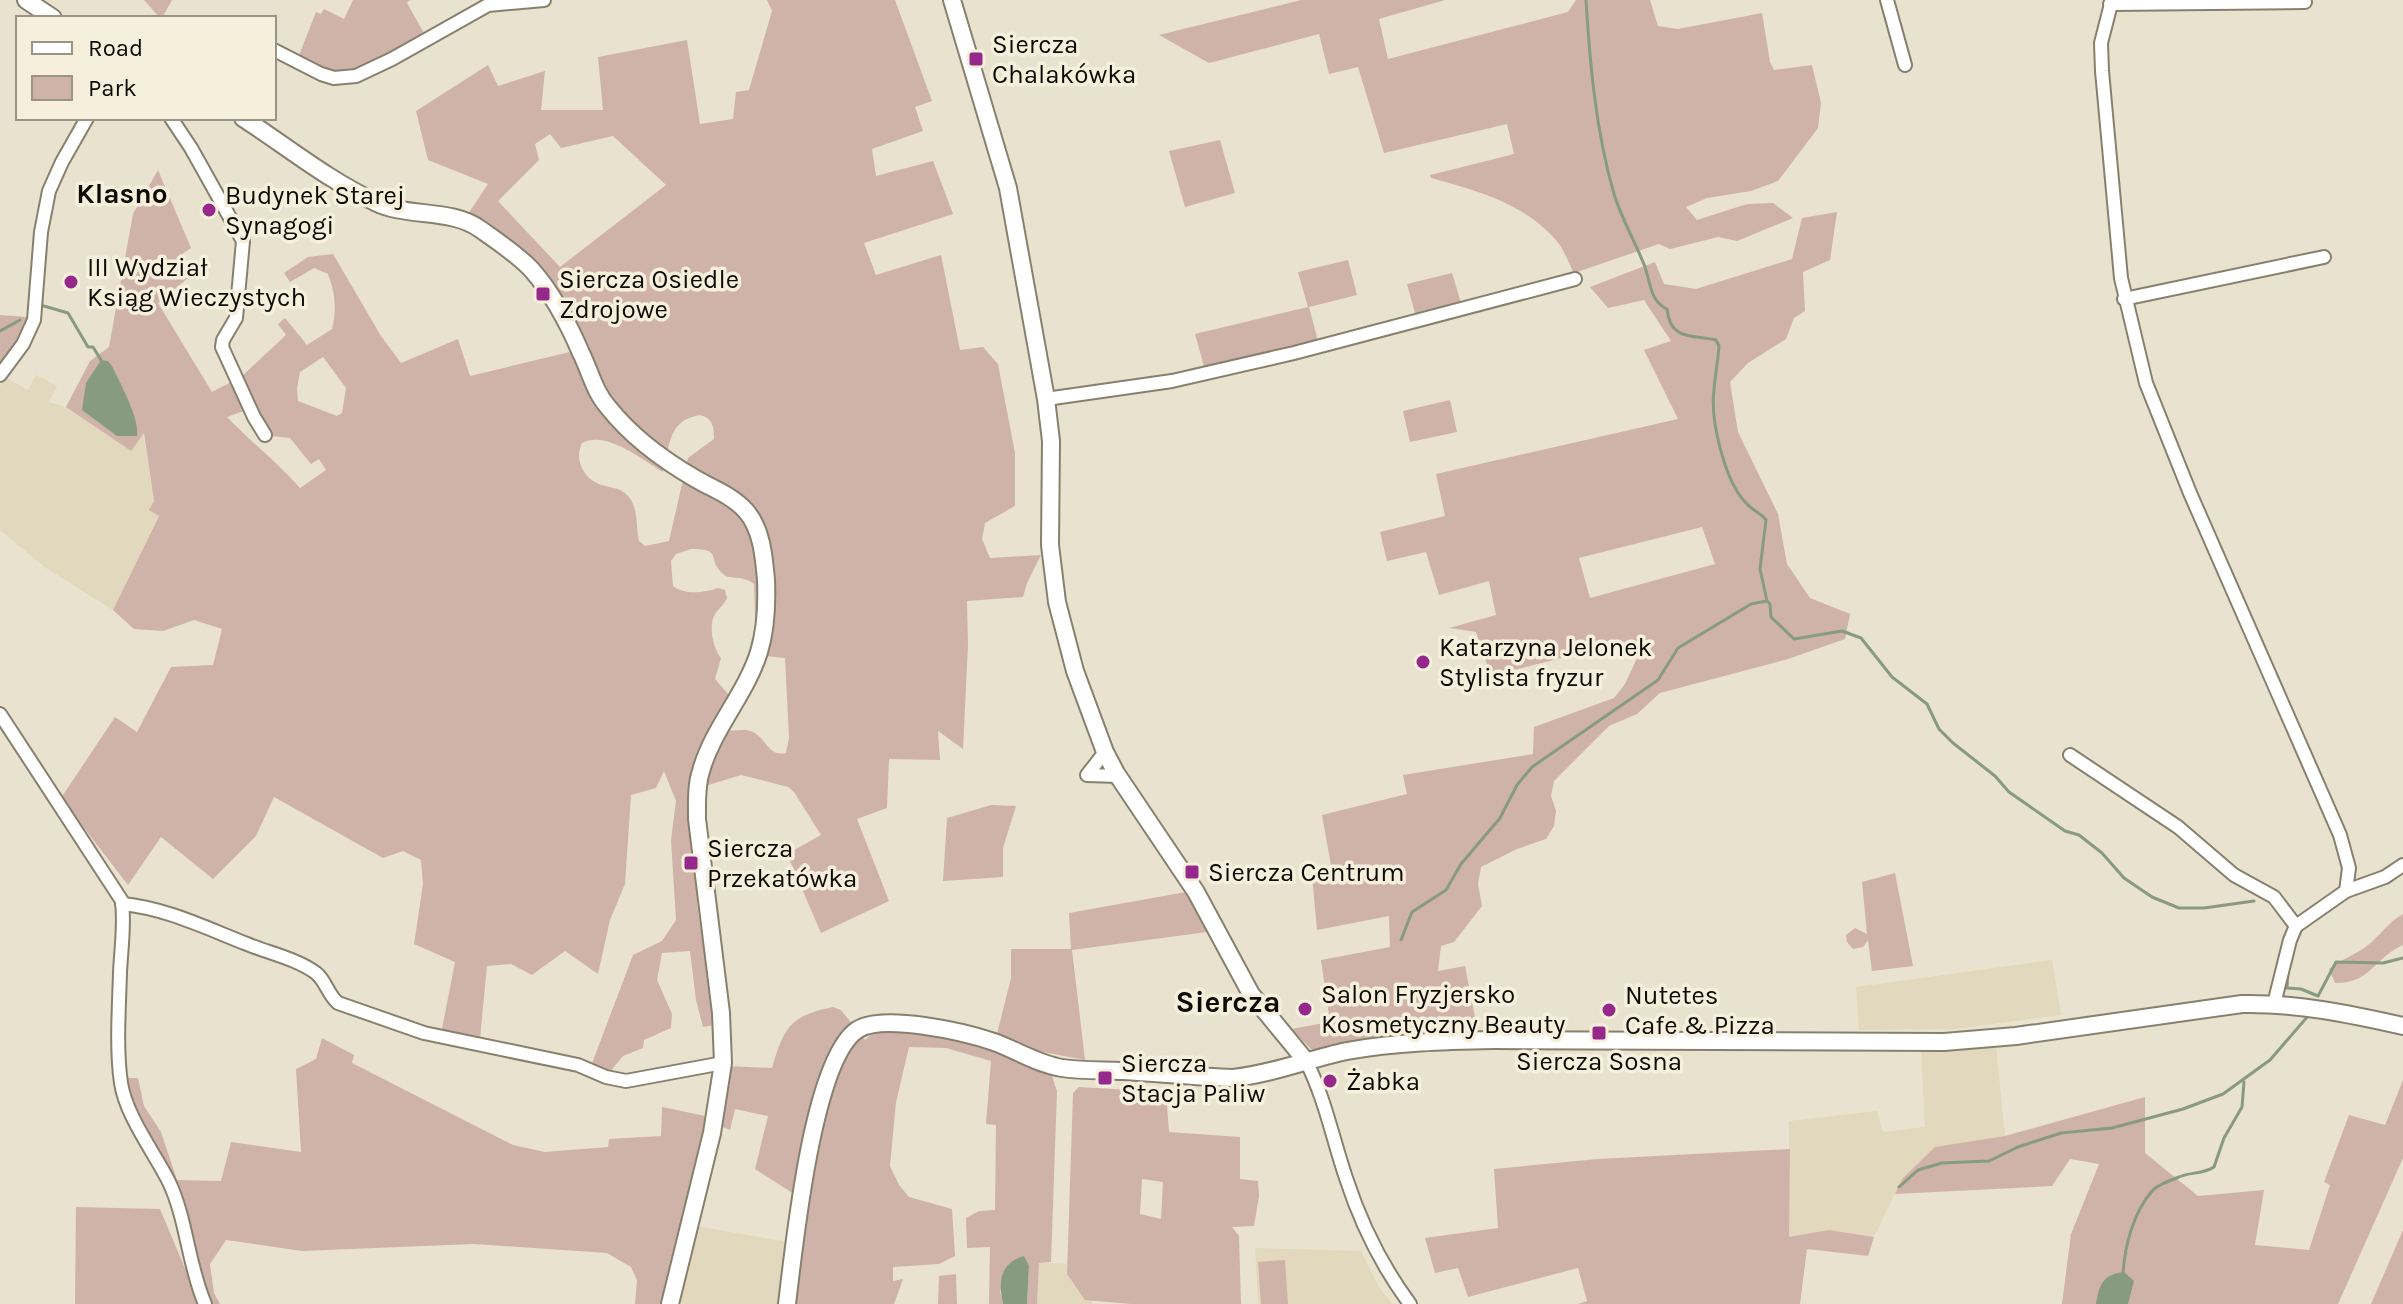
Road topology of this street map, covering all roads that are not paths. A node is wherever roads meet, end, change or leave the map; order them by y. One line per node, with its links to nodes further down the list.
1 (26, 0): 7 (street)
2 (544, 0): 8 (street)
3 (952, 0): 17 (street)
4 (1887, 0): 9 (street)
5 (2111, 2): 6 (street); 15 (street)
6 (2305, 2)
7 (50, 16)
8 (276, 51)
9 (1905, 65)
10 (86, 120): 16 (street)
11 (172, 120): 18 (street)
12 (246, 120): 30 (street)
13 (2324, 257): 15 (street)
14 (1575, 279): 17 (street)
15 (2124, 299): 24 (street)
16 (0, 375)
17 (1046, 399): 20 (street)
18 (265, 435)
19 (0, 714): 25 (street)
20 (1105, 752): 22 (street); 22 (street)
21 (2070, 755): 26 (street)
22 (1118, 776): 29 (street)
23 (2403, 865): 24 (street)
24 (2346, 891): 26 (street)
25 (122, 904): 30 (street); 31 (street)
26 (2296, 926): 27 (street)
27 (2274, 1004): 28 (street); 29 (street)
28 (2403, 1026)
29 (1306, 1061): 33 (street); 34 (street)
30 (723, 1063): 32 (street)
31 (205, 1304)
32 (670, 1304)
33 (787, 1304)
34 (1410, 1304)

